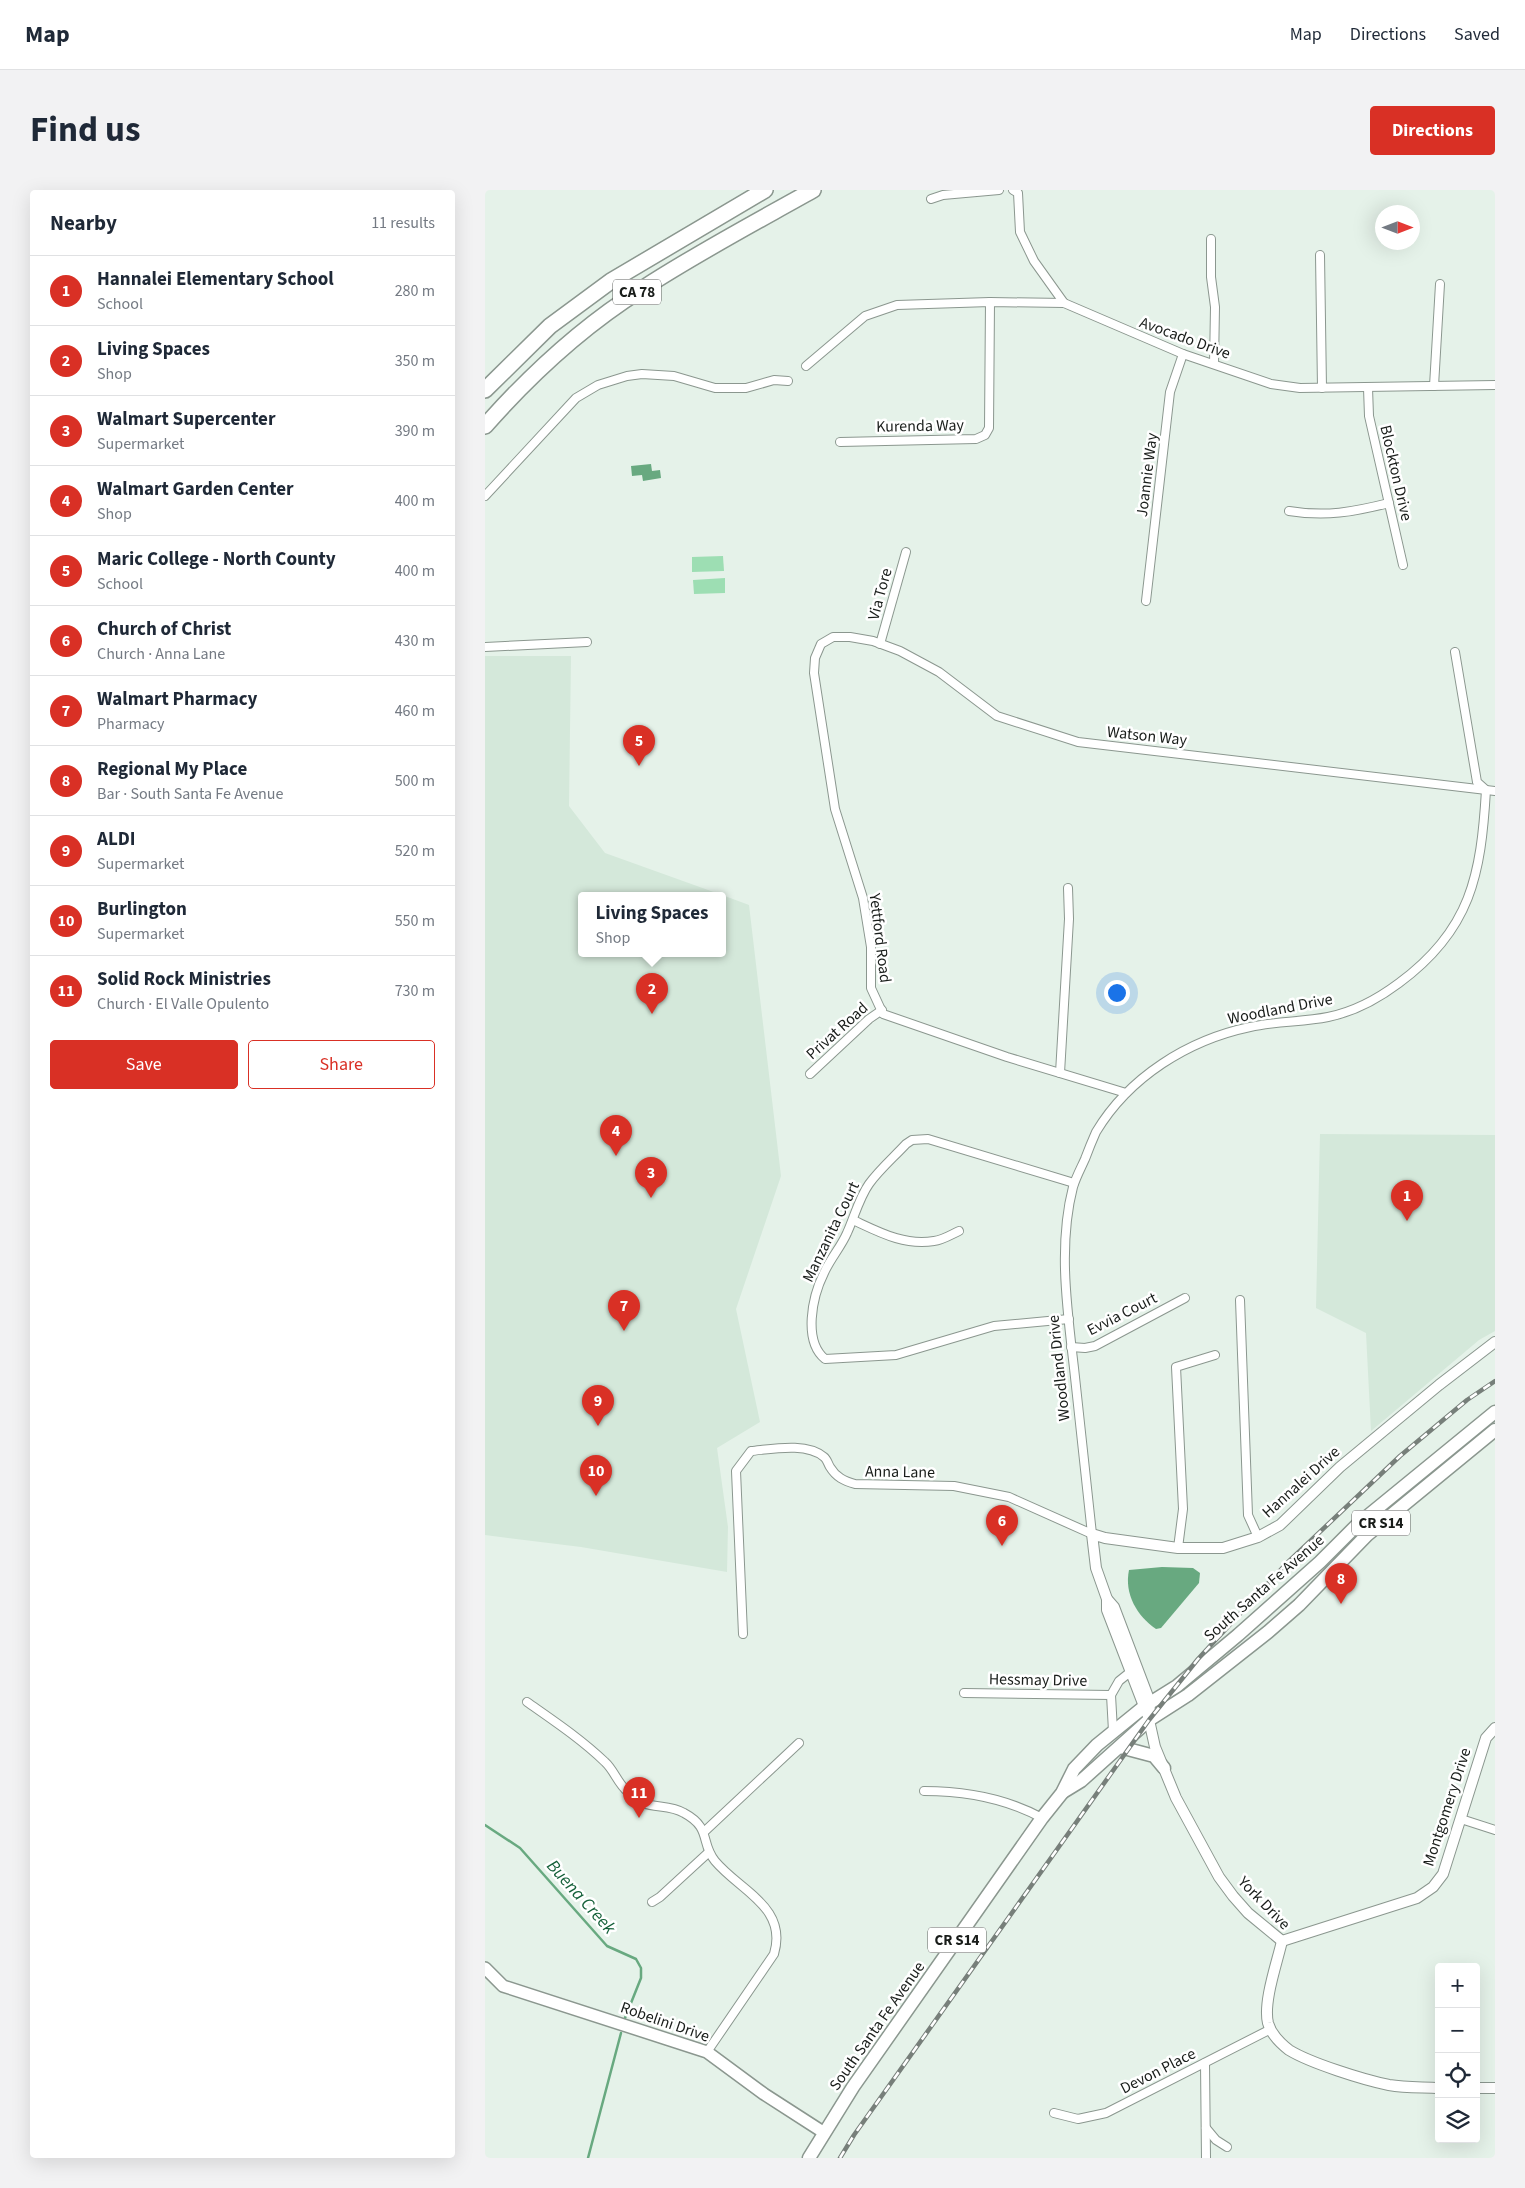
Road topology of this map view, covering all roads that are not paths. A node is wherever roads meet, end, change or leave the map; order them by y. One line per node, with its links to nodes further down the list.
1 (765, 190): 19 (highway, CA 78)
2 (813, 190): 20 (highway, CA 78)
3 (999, 190): 5 (street)
4 (1013, 190): 10 (street)
5 (931, 199)
6 (1211, 239): 12 (street)
7 (1320, 255): 17 (street)
8 (1440, 284): 16 (street)
9 (990, 302): 10 (street, Avocado Drive); 13 (street, Avocado Drive); 21 (street, Kurenda Way)
10 (1065, 303): 11 (street, Avocado Drive)
11 (1183, 354): 12 (street, Avocado Drive); 27 (street, Joannie Way)
12 (1214, 364): 17 (street, Avocado Drive)
13 (806, 366)
14 (788, 381): 22 (street)
15 (1495, 385): 16 (street, Avocado Drive)
16 (1434, 386): 18 (street, Avocado Drive)
17 (1322, 388): 18 (street, Avocado Drive)
18 (1368, 388): 23 (street, Blockton Drive)
19 (485, 390)
20 (485, 426)
21 (840, 442)
22 (485, 496)
23 (1389, 503): 24 (street); 26 (street, Blockton Drive)
24 (1289, 511)
25 (906, 552): 30 (street, Via Tore)
26 (1403, 564)
27 (1146, 601)
28 (587, 642): 31 (street)
29 (821, 644): 30 (street, Watson Way); 36 (street, Yettford Road)
30 (880, 644): 33 (street, Watson Way)
31 (485, 647)
32 (1455, 652): 33 (street)
33 (1486, 790): 34 (street, Watson Way); 39 (street, Woodland Drive)
34 (1495, 790)
35 (1068, 888): 37 (street)
36 (882, 1010): 37 (street); 38 (street, Privat Road)
37 (1059, 1073): 39 (street)
38 (810, 1074)
39 (1126, 1093): 40 (street, Woodland Drive)
40 (1074, 1183): 41 (street, Manzanita Court); 45 (street, Woodland Drive)
41 (853, 1220): 42 (street); 45 (street, Manzanita Court)
42 (959, 1231)
43 (1185, 1298): 47 (street, Evvia Court)
44 (1240, 1300): 52 (street)
45 (1069, 1319): 47 (street, Woodland Drive)
46 (1495, 1342): 52 (street, Hannalei Drive)
47 (1071, 1347): 51 (street, Woodland Drive)
48 (1215, 1355): 53 (street)
49 (1495, 1412): 54 (main road, South Santa Fe Avenue / CR S14)
50 (1495, 1430): 62 (main road, South Santa Fe Avenue / CR S14)
51 (1092, 1534): 53 (street, Hannalei Drive); 55 (street, Woodland Drive); 56 (street, Anna Lane)
52 (1258, 1537): 53 (street, Hannalei Drive)
53 (1178, 1548)
54 (1295, 1585): 61 (main road, South Santa Fe Avenue / CR S14); 62 (main road)
55 (1107, 1599): 57 (street, Woodland Drive); 61 (street, Woodland Drive)
56 (743, 1634)
57 (1129, 1673): 59 (street); 61 (street, Woodland Drive)
58 (964, 1693): 59 (street, Hessmay Drive)
59 (1111, 1695): 64 (street)
60 (527, 1702): 73 (street)
61 (1146, 1705): 62 (street, Woodland Drive); 64 (main road, South Santa Fe Avenue / CR S14)
62 (1149, 1720): 66 (main road, South Santa Fe Avenue / CR S14); 67 (street, York Drive)
63 (1495, 1728): 71 (street, Montgomery Drive)
64 (1113, 1731): 69 (main road, South Santa Fe Avenue / CR S14)
65 (799, 1743): 73 (street)
66 (1120, 1747): 67 (main road); 69 (main road, South Santa Fe Avenue / CR S14)
67 (1163, 1768): 76 (street, York Drive)
68 (924, 1791): 70 (street)
69 (1062, 1793): 70 (main road, South Santa Fe Avenue / CR S14)
70 (1042, 1818): 86 (main road, South Santa Fe Avenue / CR S14)
71 (1461, 1818): 72 (street); 76 (street, Montgomery Drive)
72 (1495, 1830)
73 (705, 1831): 74 (street)
74 (709, 1852): 75 (street); 79 (street)
75 (652, 1902)
76 (1282, 1941): 78 (street, York Drive)
77 (485, 1968): 79 (main road, Robelini Drive)
78 (1271, 2029): 80 (street, Devon Place); 81 (street)
79 (707, 2052): 86 (main road, Robelini Drive)
80 (1205, 2063): 84 (street, Devon Place); 85 (street)
81 (1435, 2088)
82 (1480, 2088): 83 (street)
83 (1495, 2088)
84 (1054, 2113)
85 (1206, 2128): 87 (street); 89 (street)
86 (823, 2132): 88 (main road, South Santa Fe Avenue / CR S14)
87 (1227, 2147)
88 (809, 2158)
89 (1206, 2158)

